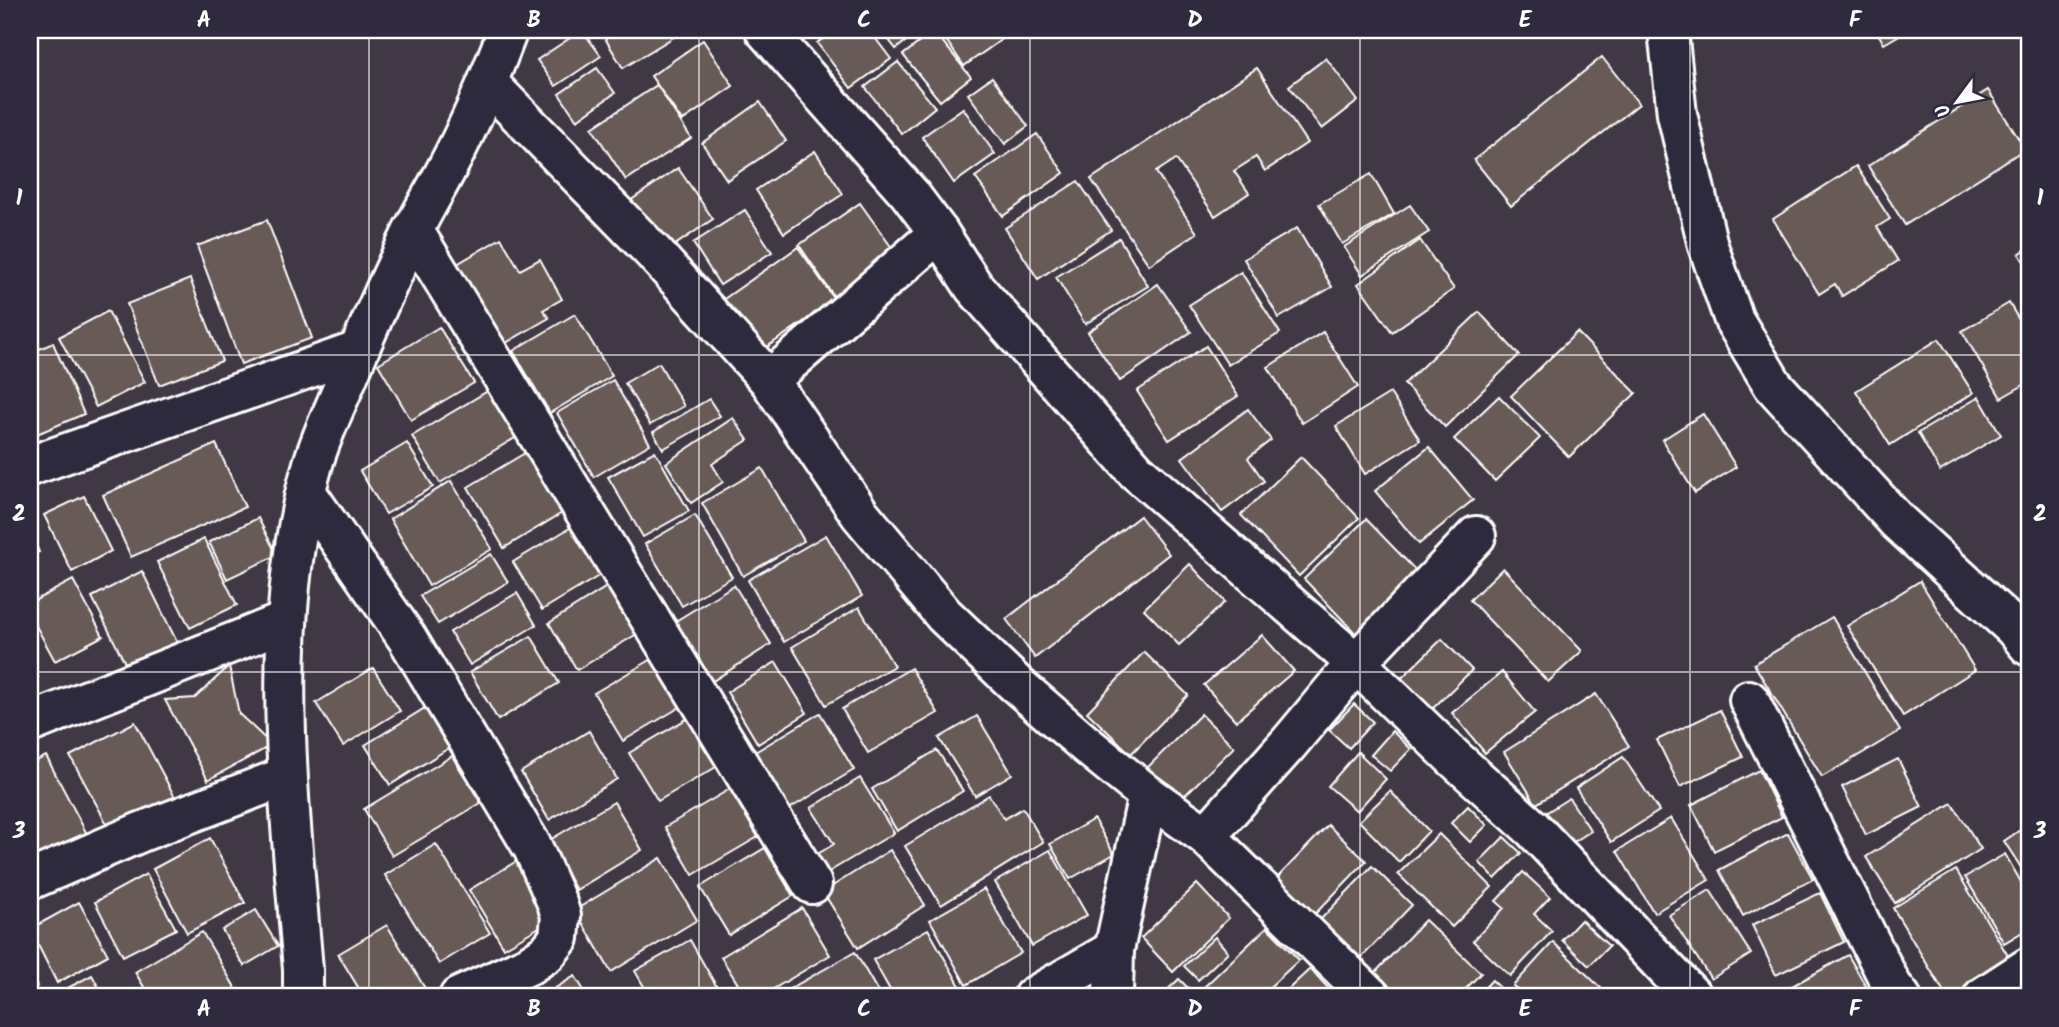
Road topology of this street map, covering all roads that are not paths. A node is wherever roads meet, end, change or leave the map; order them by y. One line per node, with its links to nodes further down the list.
1 (508, 30): 4 (street)
2 (765, 30): 6 (street)
3 (1674, 33): 13 (street)
4 (488, 83): 5 (street); 8 (street)
5 (413, 230): 7 (street); 21 (street)
6 (939, 233): 8 (street); 14 (street)
7 (358, 351): 9 (street); 10 (street)
8 (769, 380): 18 (street)
9 (30, 466)
10 (306, 492): 12 (street); 25 (street)
11 (1476, 536): 14 (street)
12 (287, 621): 16 (street); 17 (street)
13 (2029, 646)
14 (1356, 663): 19 (street); 29 (street)
15 (1749, 700): 30 (street)
16 (30, 723)
17 (287, 776): 20 (street); 24 (street)
18 (1148, 795): 19 (street); 22 (street)
19 (1206, 836): 28 (street)
20 (30, 880)
21 (812, 884)
22 (1114, 950): 26 (street); 27 (street)
23 (2029, 967): 31 (street)
24 (303, 997)
25 (458, 997)
26 (1033, 997)
27 (1113, 997)
28 (1371, 997)
29 (1693, 997)
30 (1902, 997)
31 (1983, 997)

